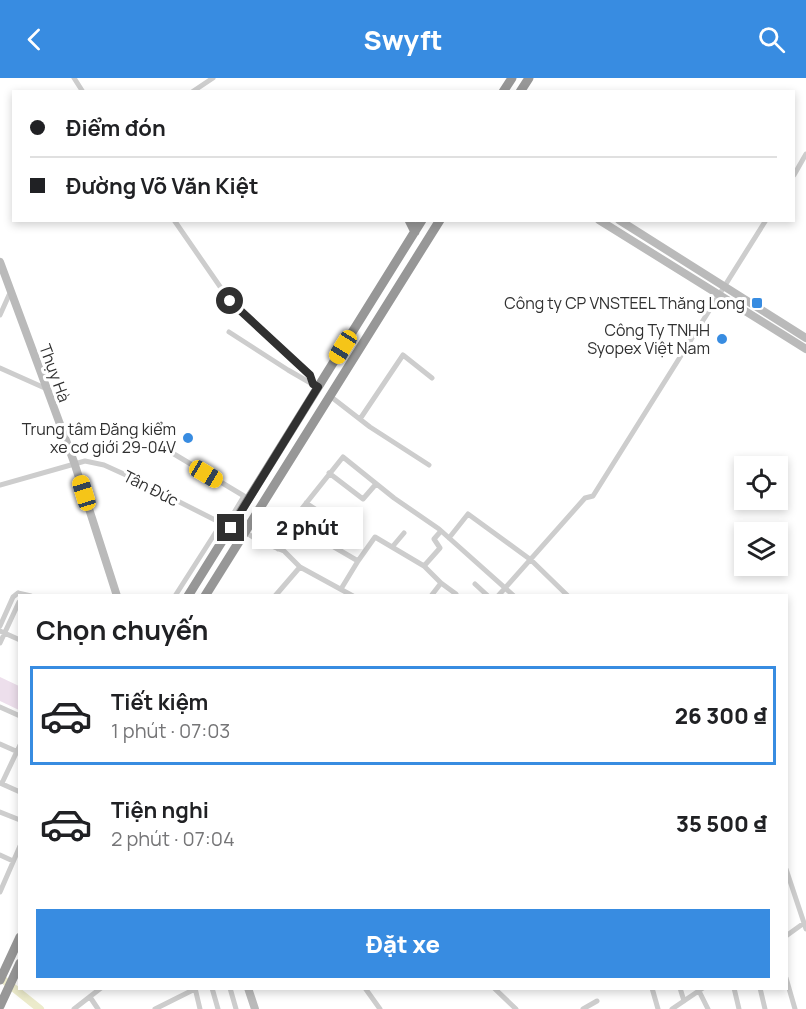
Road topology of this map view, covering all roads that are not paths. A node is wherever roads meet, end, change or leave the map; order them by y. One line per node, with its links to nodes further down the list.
1 (213, 78): 2 (street)
2 (195, 90)
3 (806, 154): 4 (street)
4 (795, 173)
5 (175, 222): 22 (street)
6 (439, 222): 24 (highway)
7 (602, 222): 14 (street)
8 (622, 222): 12 (street)
9 (765, 222): 12 (street)
10 (412, 227): 22 (highway)
11 (0, 262): 15 (street, Thụy Hà)
12 (724, 286): 14 (street); 18 (street)
13 (0, 291): 15 (street)
14 (719, 295): 19 (street); 45 (street)
15 (11, 296): 16 (street); 23 (street, Thụy Hà)
16 (0, 315)
17 (229, 332): 22 (street)
18 (806, 338)
19 (806, 349)
20 (0, 368): 23 (street)
21 (432, 378): 25 (street)
22 (316, 386): 34 (highway)
23 (46, 389): 27 (street, Thụy Hà)
24 (330, 396): 25 (street); 39 (highway)
25 (360, 419): 28 (street)
26 (174, 454): 34 (street)
27 (74, 462): 31 (street, Tân Đức); 37 (street, Tân Đức); 55 (street, Thụy Hà)
28 (429, 465)
29 (329, 473): 32 (street); 32 (street); 35 (street)
30 (0, 479): 31 (street)
31 (8, 482): 33 (street, Tân Đức)
32 (376, 484): 38 (street)
33 (0, 485)
34 (246, 498): 37 (highway)
35 (306, 503): 36 (street); 44 (street)
36 (332, 520)
37 (226, 526): 56 (street); 57 (highway)
38 (441, 531): 41 (street); 47 (street)
39 (245, 532): 44 (street); 58 (highway)
40 (404, 533): 43 (street)
41 (449, 538): 45 (street); 51 (street)
42 (334, 546): 46 (street)
43 (393, 546): 46 (street); 47 (street)
44 (278, 549): 48 (street)
45 (531, 560): 51 (street); 66 (street)
46 (358, 561): 52 (street)
47 (424, 566): 49 (street)
48 (300, 567): 52 (street); 59 (street)
49 (441, 584): 61 (street); 62 (street)
50 (475, 584): 63 (street)
51 (506, 587): 64 (street); 65 (street)
52 (341, 589): 60 (street)
53 (18, 593): 54 (street); 68 (street)
54 (22, 594)
55 (116, 594)
56 (176, 594)
57 (189, 594)
58 (206, 594)
59 (277, 594)
60 (350, 594)
61 (433, 594)
62 (456, 594)
63 (486, 594)
64 (500, 594)
65 (512, 594)
66 (566, 594)
67 (18, 604): 69 (street)
68 (0, 626)
69 (2, 632): 70 (street); 71 (street)
70 (18, 639)
71 (0, 644)
72 (0, 707): 73 (street)
73 (18, 715)
74 (0, 744): 75 (street)
75 (18, 752): 76 (street)
76 (1, 783): 77 (street)
77 (18, 791)
78 (0, 812): 79 (street)
79 (18, 819)
80 (18, 850): 82 (street)
81 (0, 855): 82 (street)
82 (13, 861): 84 (street)
83 (788, 875): 85 (street)
84 (0, 892)
85 (805, 926): 86 (street)
86 (788, 935)
87 (18, 941): 89 (highway)
88 (18, 966): 106 (highway)
89 (0, 980)
90 (788, 985): 123 (street)
91 (99, 990): 104 (street)
92 (193, 990): 110 (street)
93 (195, 990): 111 (street)
94 (213, 990): 112 (street)
95 (231, 990): 113 (street)
96 (249, 990): 114 (street)
97 (366, 990): 115 (street)
98 (496, 990): 116 (street)
99 (653, 990): 118 (street)
100 (680, 990): 107 (street)
101 (701, 990): 107 (street); 120 (street)
102 (734, 990): 121 (street)
103 (760, 990): 122 (street)
104 (90, 997): 108 (street); 109 (street)
105 (597, 1001): 117 (street)
106 (1, 1004)
107 (681, 1005): 119 (street)
108 (74, 1009)
109 (98, 1009)
110 (155, 1009)
111 (200, 1009)
112 (218, 1009)
113 (236, 1009)
114 (255, 1009)
115 (380, 1009)
116 (516, 1009)
117 (583, 1009)
118 (658, 1009)
119 (672, 1009)
120 (708, 1009)
121 (739, 1009)
122 (765, 1009)
123 (795, 1009)

